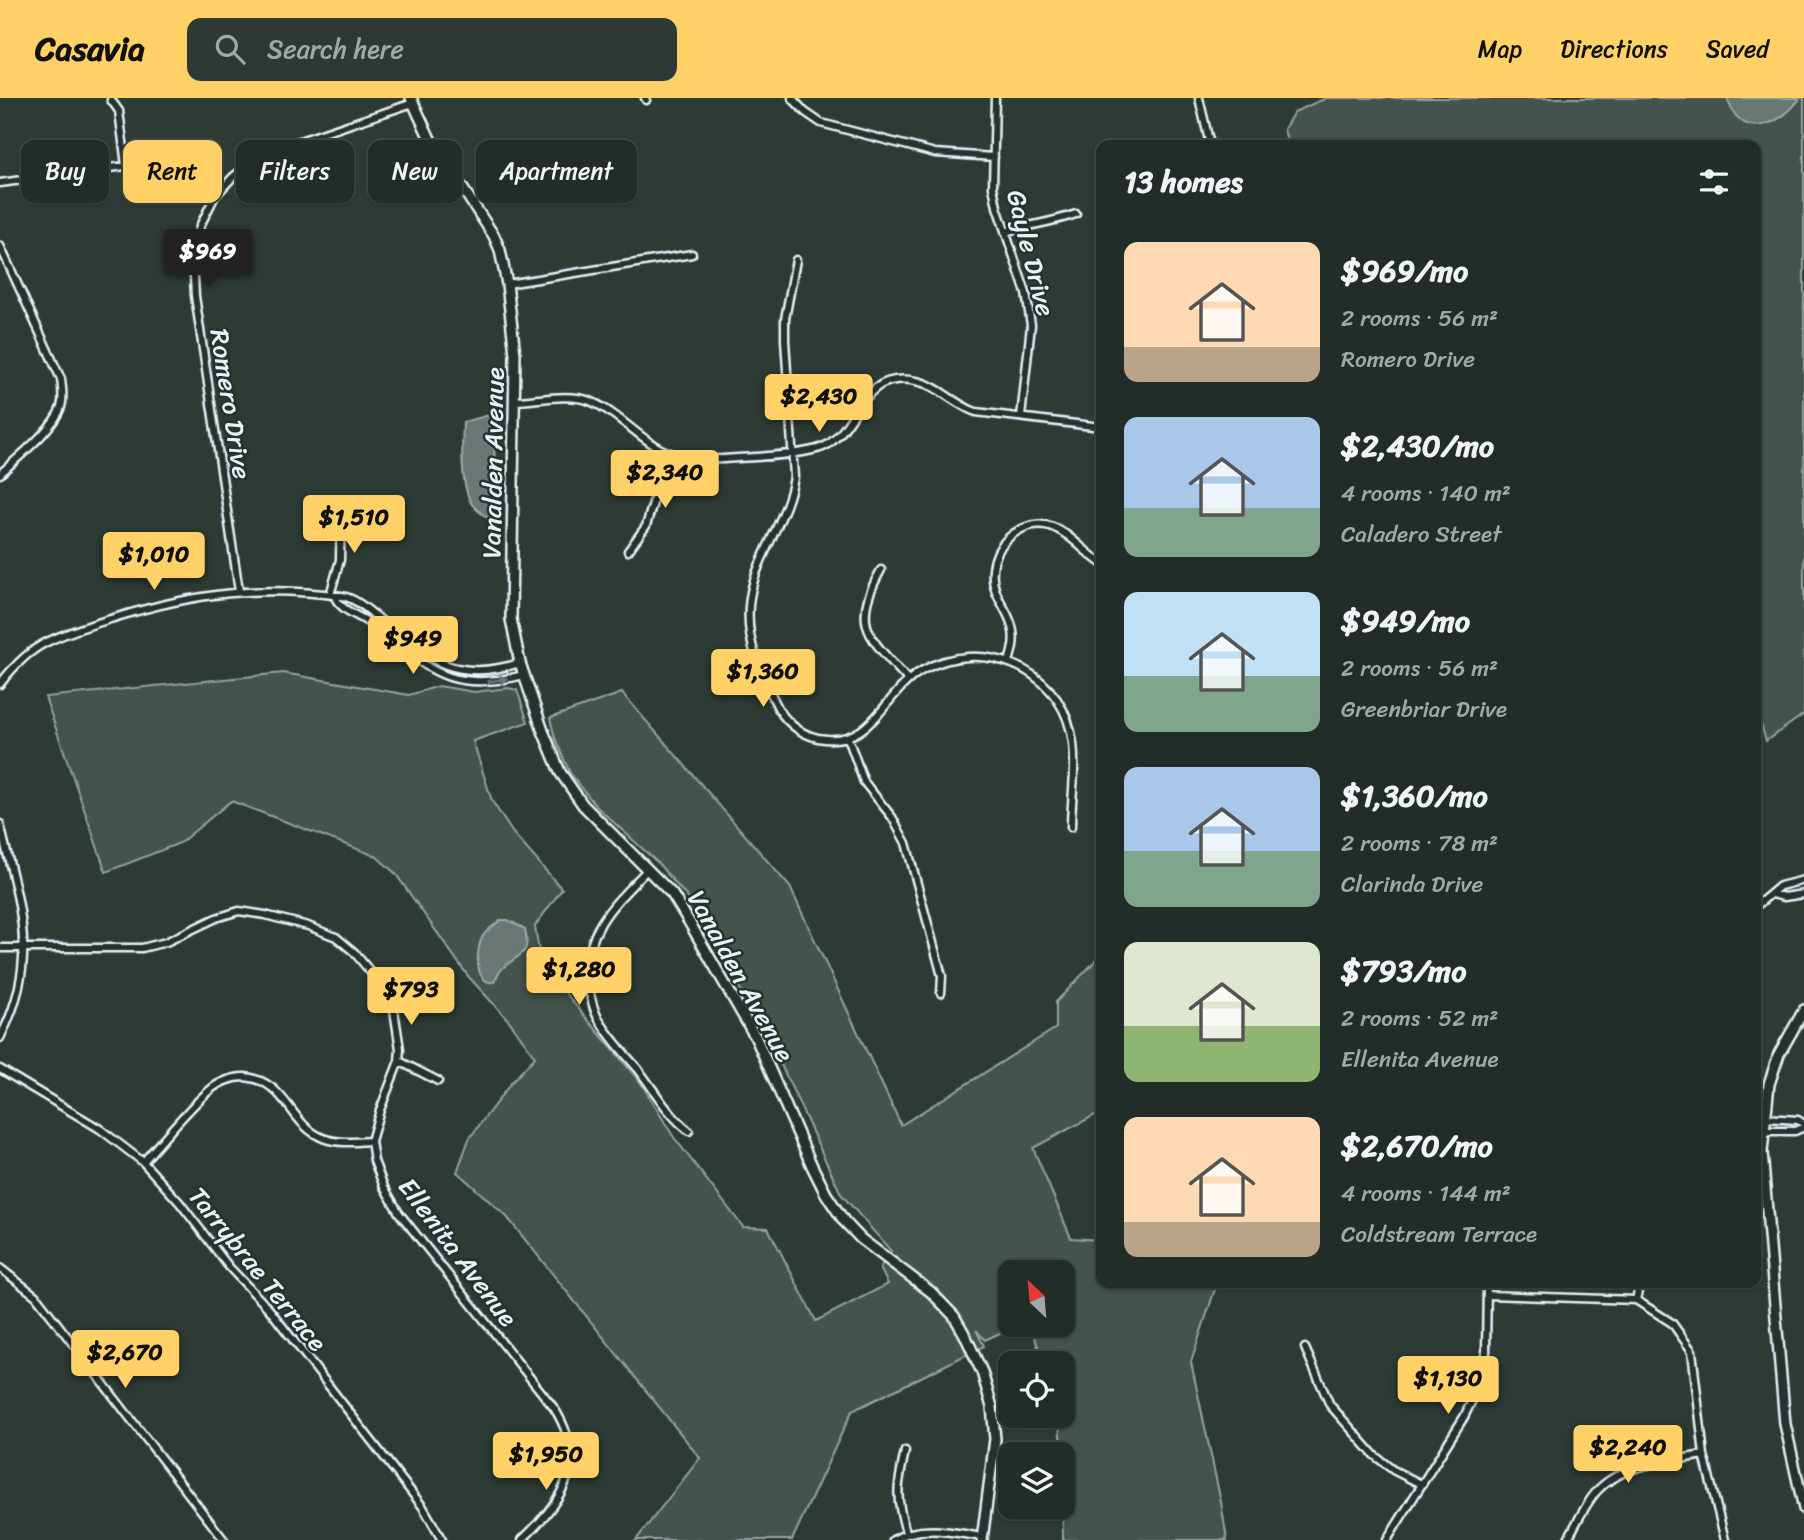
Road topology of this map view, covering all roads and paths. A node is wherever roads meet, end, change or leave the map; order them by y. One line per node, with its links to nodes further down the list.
1 (792, 98): 8 (street)
2 (995, 98): 8 (street, Gayle Drive)
3 (1199, 98): 6 (street)
4 (111, 100): 7 (street)
5 (412, 101): 11 (street, Romero Drive); 18 (main road, Vanalden Avenue)
6 (1209, 140)
7 (123, 142)
8 (993, 157): 14 (street, Gayle Drive)
9 (123, 166): 10 (street)
10 (0, 183)
11 (222, 190)
12 (212, 203): 29 (street, Romero Drive)
13 (1076, 214): 14 (street)
14 (1006, 232): 20 (street, Gayle Drive)
15 (0, 247): 24 (street)
16 (692, 254): 18 (street)
17 (796, 260): 22 (street)
18 (507, 284): 19 (main road, Vanalden Avenue)
19 (516, 401): 23 (street); 32 (main road, Vanalden Avenue)
20 (1021, 417): 21 (street); 22 (street)
21 (1096, 426)
22 (793, 452): 23 (street); 36 (street)
23 (668, 453): 26 (street)
24 (0, 474)
25 (341, 507): 30 (street)
26 (628, 551)
27 (1096, 559): 31 (street)
28 (881, 570): 34 (street)
29 (239, 591): 30 (street); 35 (street)
30 (333, 596): 32 (street); 33 (street, one-way to 33)
31 (1009, 662): 34 (street); 38 (street)
32 (520, 663): 33 (main road, Vanalden Avenue)
33 (524, 675): 39 (main road, Vanalden Avenue)
34 (908, 680): 36 (street)
35 (0, 684)
36 (848, 738): 46 (street)
37 (0, 824): 44 (street)
38 (1071, 827)
39 (648, 869): 54 (street); 69 (main road, Vanalden Avenue)
40 (1804, 880): 41 (street)
41 (1772, 894): 42 (street); 43 (street)
42 (1804, 894)
43 (1761, 902)
44 (24, 947): 45 (street); 48 (street); 49 (street)
45 (0, 948)
46 (941, 993)
47 (1804, 1010): 52 (main road)
48 (0, 1038)
49 (399, 1061): 51 (street); 56 (street)
50 (0, 1069): 57 (street, Tarrybrae Terrace)
51 (438, 1081)
52 (1764, 1118): 53 (street); 55 (main road)
53 (1804, 1126): 55 (street)
54 (689, 1131)
55 (1762, 1131): 67 (main road)
56 (371, 1141): 57 (street); 72 (street, Ellenita Avenue)
57 (143, 1162): 71 (street, Tarrybrae Terrace)
58 (0, 1268): 70 (street)
59 (1487, 1288): 61 (street)
60 (1639, 1288): 62 (street)
61 (1487, 1295): 62 (street); 66 (street)
62 (1636, 1300): 65 (street)
63 (1305, 1348): 66 (street)
64 (905, 1451): 68 (street)
65 (1704, 1455): 75 (street); 76 (street)
66 (1421, 1484): 74 (street)
67 (1804, 1509)
68 (906, 1532): 69 (street); 73 (street)
69 (982, 1538)
70 (224, 1540)
71 (442, 1540)
72 (522, 1540)
73 (893, 1540)
74 (1387, 1540)
75 (1567, 1540)
76 (1726, 1540)

